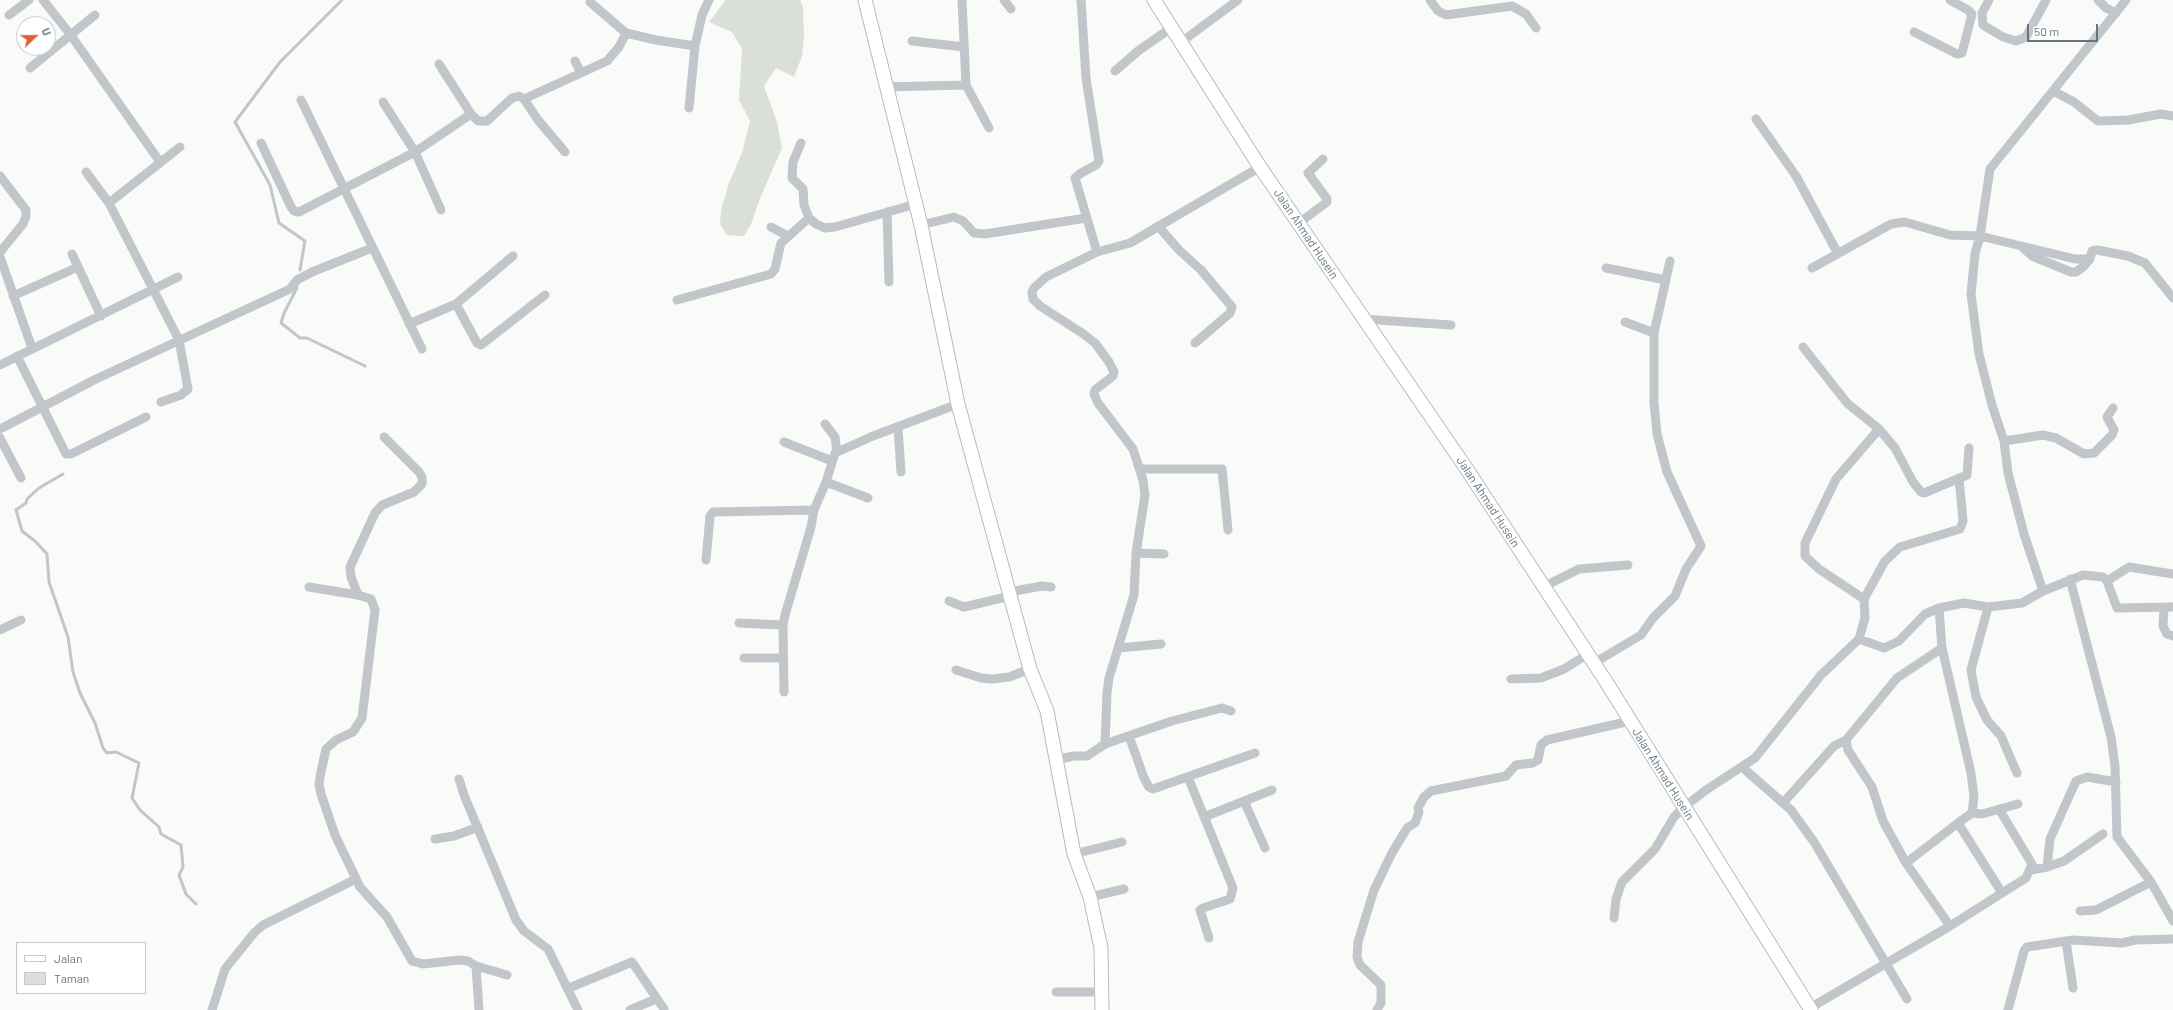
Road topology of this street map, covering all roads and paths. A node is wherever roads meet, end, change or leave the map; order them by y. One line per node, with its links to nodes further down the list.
1 (29, 0): 19 (street)
2 (43, 0): 25 (street)
3 (710, 0): 28 (street)
4 (865, 0): 36 (main road)
5 (962, 0): 29 (street)
6 (1004, 0): 17 (street)
7 (1081, 0): 62 (street)
8 (1154, 0): 21 (main road, Jalan Ahmad Husein)
9 (1238, 0): 27 (street)
10 (1430, 0): 22 (street)
11 (1950, 0): 23 (street)
12 (1989, 0): 13 (street)
13 (2046, 0)
14 (2098, 0): 18 (street)
15 (2126, 0): 18 (street)
16 (590, 2): 24 (street)
17 (1011, 10)
18 (2116, 13): 37 (street)
19 (9, 15)
20 (95, 15): 25 (street)
21 (1171, 28): 27 (main road, Jalan Ahmad Husein); 33 (street)
22 (1536, 28)
23 (1914, 32)
24 (626, 33): 28 (street); 34 (street)
25 (70, 34): 32 (street); 52 (street)
26 (912, 41): 29 (street)
27 (1180, 43): 53 (main road, Jalan Ahmad Husein)
28 (695, 46): 41 (street)
29 (964, 47): 35 (street)
30 (575, 61): 34 (street)
31 (439, 64): 42 (street)
32 (30, 68)
33 (1115, 71)
34 (581, 73): 38 (street)
35 (966, 85): 36 (street); 45 (street)
36 (885, 87): 58 (main road)
37 (2053, 91): 43 (street); 68 (street)
38 (524, 99): 42 (street); 50 (street)
39 (302, 100): 56 (street)
40 (383, 102): 49 (street)
41 (689, 108)
42 (471, 114): 49 (street)
43 (2173, 116)
44 (1756, 119): 73 (street)
45 (989, 128)
46 (262, 142): 56 (street)
47 (801, 143): 61 (street)
48 (180, 147): 52 (street)
49 (415, 152): 56 (street); 59 (street)
50 (565, 152)
51 (1323, 159): 63 (street)
52 (160, 162): 57 (street)
53 (1260, 167): 63 (main road, Jalan Ahmad Husein); 65 (street)
54 (86, 172): 57 (street)
55 (0, 176): 71 (street)
56 (344, 189): 69 (street)
57 (109, 203): 85 (street)
58 (916, 204): 60 (street); 64 (main road)
59 (441, 210)
60 (887, 212): 61 (street); 84 (street)
61 (809, 218): 67 (street)
62 (1086, 218): 64 (street); 72 (street)
63 (1299, 223): 92 (main road, Jalan Ahmad Husein)
64 (921, 225): 105 (main road)
65 (1158, 226): 72 (street); 98 (street)
66 (771, 227): 67 (street)
67 (788, 236): 89 (street)
68 (1980, 236): 70 (street); 73 (street); 115 (street)
69 (372, 248): 94 (street); 97 (street)
70 (2023, 248): 77 (street); 77 (street)
71 (0, 252)
72 (1097, 252): 120 (street)
73 (1837, 252): 81 (street)
74 (72, 254): 79 (street)
75 (513, 256): 90 (street)
76 (0, 257): 87 (street)
77 (2090, 259): 88 (street)
78 (1670, 261): 83 (street)
79 (78, 268): 87 (street); 91 (street)
80 (1606, 268): 83 (street)
81 (1812, 268)
82 (178, 278): 85 (street)
83 (1666, 280): 96 (street)
84 (889, 282)
85 (153, 290): 91 (street); 97 (street)
86 (545, 295): 90 (street)
87 (13, 296): 100 (street)
88 (2173, 298)
89 (677, 300)
90 (456, 304): 94 (street)
91 (101, 316): 100 (street)
92 (1363, 319): 95 (street); 137 (main road, Jalan Ahmad Husein)
93 (1625, 322): 96 (street)
94 (409, 324): 101 (street)
95 (1451, 326)
96 (1654, 333): 157 (street)
97 (179, 340): 104 (street); 106 (street)
98 (1195, 343)
99 (1803, 347): 112 (street)
100 (32, 348): 102 (street)
101 (422, 349)
102 (17, 356): 103 (street); 106 (street)
103 (0, 365)
104 (161, 402)
105 (958, 404): 110 (street); 139 (main road)
106 (42, 407): 108 (street); 111 (street)
107 (2113, 408): 115 (street)
108 (146, 417)
109 (825, 424): 118 (street)
110 (898, 427): 118 (street); 121 (street)
111 (0, 429)
112 (1879, 429): 123 (street); 141 (street)
113 (384, 437): 140 (street)
114 (0, 438): 122 (street)
115 (2004, 441): 138 (street)
116 (784, 442): 119 (street)
117 (1969, 448): 123 (street)
118 (837, 452): 119 (street)
119 (832, 461): 124 (street)
120 (1140, 469): 127 (street); 128 (street)
121 (901, 472)
122 (21, 478)
123 (1960, 478): 141 (street)
124 (826, 482): 125 (street); 126 (street)
125 (868, 498)
126 (814, 510): 130 (street); 148 (street)
127 (1228, 530)
128 (1136, 553): 129 (street); 153 (street)
129 (1164, 554)
130 (706, 560)
131 (1628, 566): 137 (street)
132 (2173, 574): 134 (street)
133 (2070, 579): 134 (street); 138 (street); 173 (street)
134 (2107, 581): 144 (street)
135 (310, 587): 140 (street)
136 (1051, 587): 139 (street)
137 (1543, 587): 157 (main road, Jalan Ahmad Husein)
138 (2043, 591): 143 (street)
139 (1010, 594): 142 (street); 158 (main road)
140 (358, 595): 192 (street)
141 (1864, 599): 151 (street)
142 (949, 601)
143 (1988, 607): 145 (street); 170 (street)
144 (2169, 607): 150 (street)
145 (1939, 608): 151 (street); 154 (street)
146 (21, 620): 149 (street)
147 (740, 623): 148 (street)
148 (783, 625): 156 (street)
149 (0, 630)
150 (2173, 636)
151 (1859, 639): 169 (street)
152 (1161, 644): 153 (street)
153 (1119, 648): 166 (street)
154 (1942, 648): 165 (street); 180 (street)
155 (744, 658): 156 (street)
156 (784, 658): 161 (street)
157 (1591, 658): 160 (street); 163 (main road, Jalan Ahmad Husein)
158 (1030, 669): 159 (street); 168 (main road)
159 (956, 670)
160 (1511, 679)
161 (784, 692)
162 (1231, 711): 164 (street)
163 (1630, 721): 178 (main road, Jalan Ahmad Husein); 220 (street)
164 (1129, 736): 166 (street); 171 (street)
165 (1846, 740): 176 (street); 189 (street)
166 (1105, 744): 168 (street)
167 (1255, 753): 171 (street)
168 (1056, 760): 188 (main road)
169 (1742, 767): 176 (street); 178 (street)
170 (2017, 773)
171 (1188, 777): 181 (street)
172 (459, 779): 183 (street)
173 (2116, 782): 190 (street); 193 (street)
174 (1272, 790): 175 (street)
175 (1244, 801): 181 (street); 187 (street)
176 (1783, 803): 204 (street)
177 (2018, 804): 179 (street)
178 (1684, 806): 198 (street); 214 (main road, Jalan Ahmad Husein)
179 (1999, 809): 180 (street); 191 (street)
180 (1972, 813): 182 (street)
181 (1204, 817): 201 (street)
182 (1958, 823): 189 (street); 195 (street)
183 (478, 827): 185 (street); 207 (street)
184 (2103, 834): 190 (street)
185 (435, 839)
186 (1122, 842): 188 (street)
187 (1265, 848)
188 (1074, 854): 196 (main road)
189 (1906, 863): 200 (street)
190 (2047, 868): 191 (street)
191 (2031, 870): 195 (street)
192 (356, 879): 205 (street); 215 (street)
193 (2151, 882): 197 (street); 199 (street)
194 (1124, 889): 196 (street)
195 (2002, 893): 200 (street)
196 (1090, 897): 210 (main road)
197 (2080, 911)
198 (1614, 918)
199 (2173, 921)
200 (1950, 926): 204 (street)
201 (1209, 938)
202 (2173, 939): 203 (street)
203 (2066, 941): 208 (street); 221 (street)
204 (1886, 964): 212 (street); 214 (street)
205 (476, 966): 206 (street); 216 (street)
206 (507, 975)
207 (569, 988): 211 (street); 217 (street)
208 (2073, 988)
209 (1056, 992): 210 (street)
210 (1104, 992): 219 (main road)
211 (656, 999): 213 (street); 218 (street)
212 (1907, 999)
213 (664, 1009)
214 (1811, 1009)
215 (212, 1010)
216 (479, 1010)
217 (578, 1010)
218 (630, 1010)
219 (1102, 1010)
220 (1377, 1010)
221 (2008, 1010)

